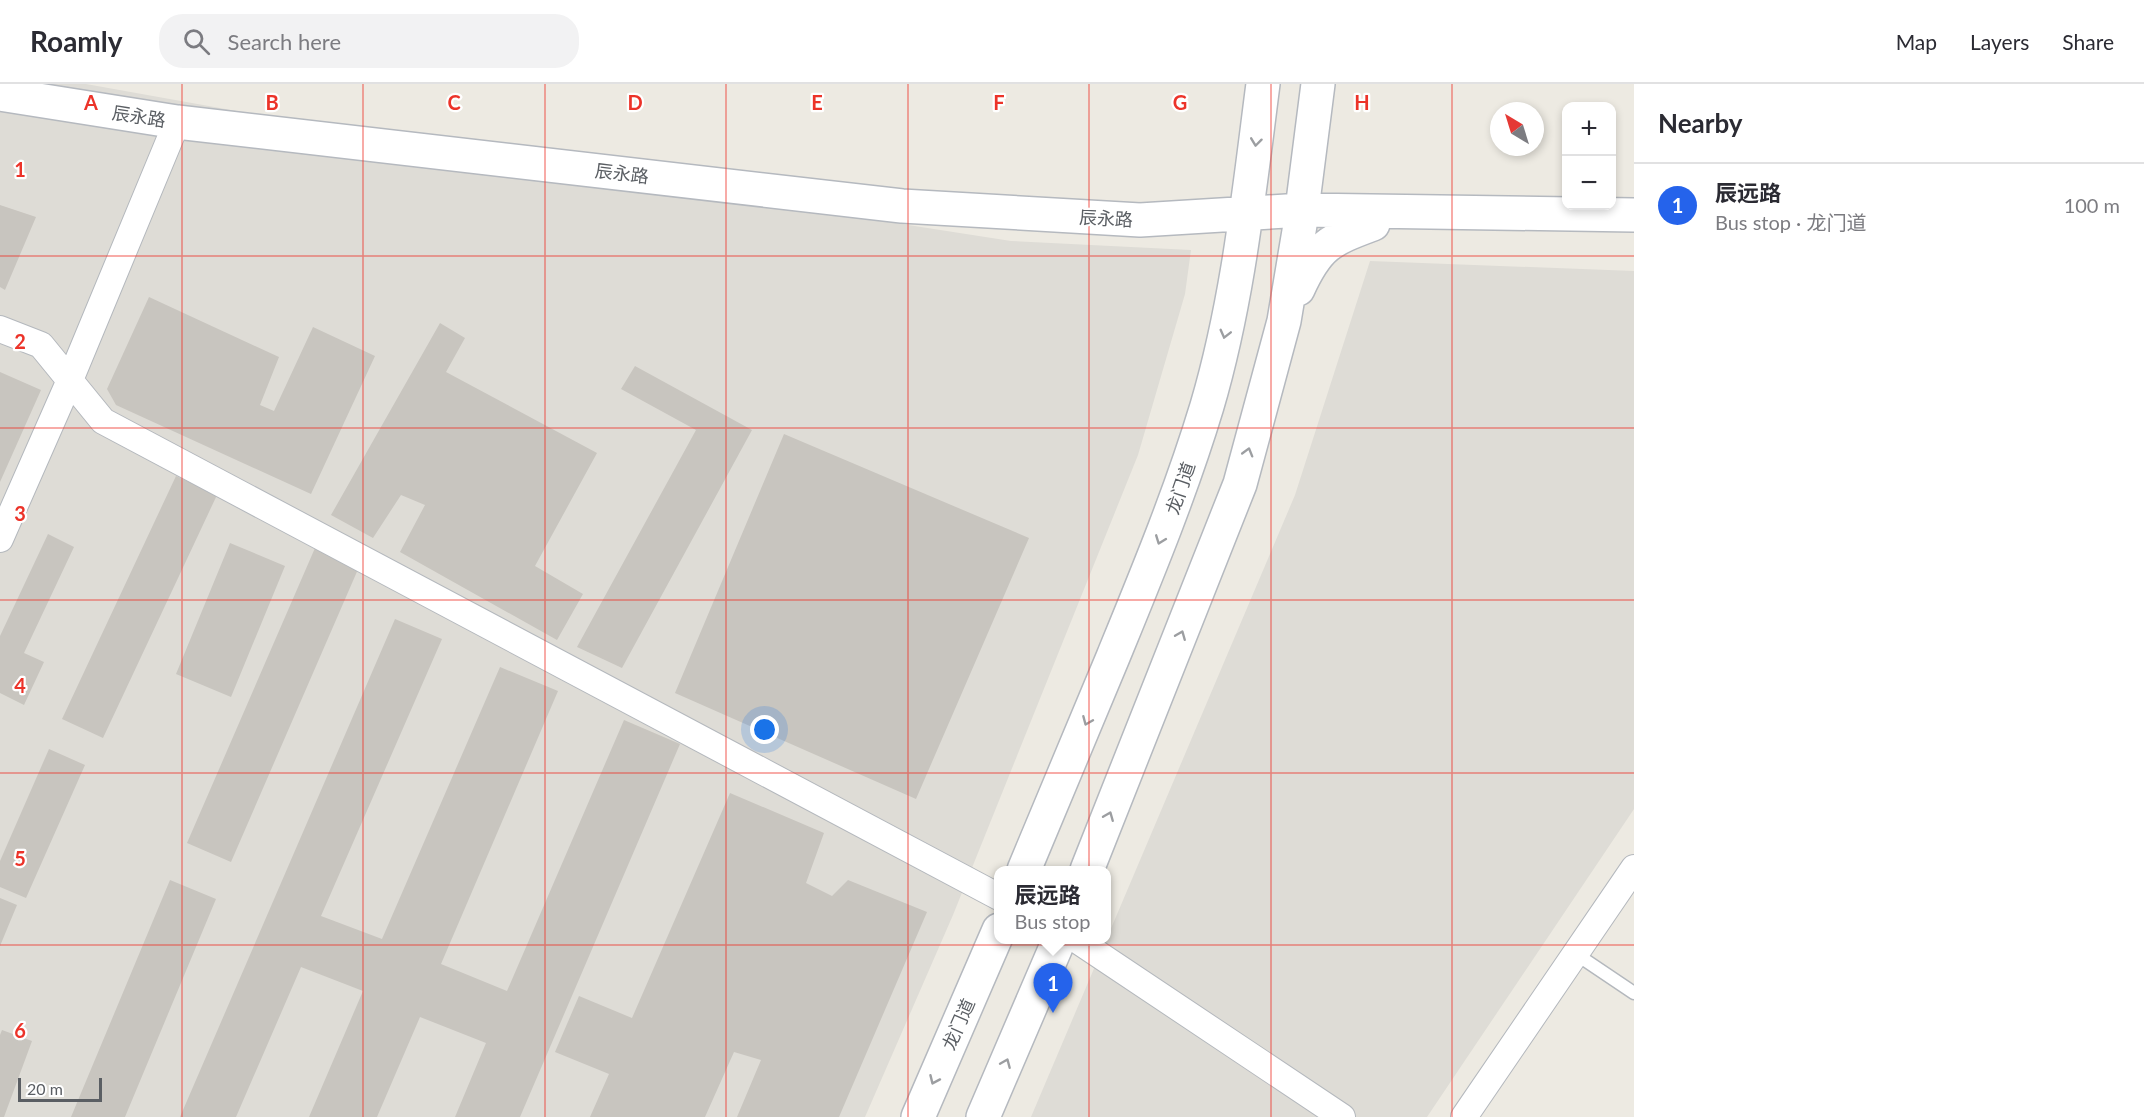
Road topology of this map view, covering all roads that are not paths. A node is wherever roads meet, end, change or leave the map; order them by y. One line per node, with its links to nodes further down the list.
1 (1263, 84): 5 (main road, 龙门道, one-way to 5)
2 (1318, 84): 7 (main road)
3 (0, 94): 4 (main road, 辰永路)
4 (177, 122): 5 (main road, 辰永路); 12 (street)
5 (1246, 214): 7 (main road, 辰永路); 14 (main road, 龙门道, one-way to 14)
6 (1634, 215): 7 (main road, 辰永路)
7 (1301, 218): 8 (main road, 辰永路); 10 (main road)
8 (1373, 224): 9 (main road, 辰永路); 10 (main road)
9 (1634, 226)
10 (1284, 321): 15 (main road, one-way to 10)
11 (0, 329): 12 (street)
12 (70, 380): 13 (street); 17 (street)
13 (0, 538)
14 (1026, 866)
15 (1089, 866)
16 (1634, 868): 21 (street)
17 (994, 894)
18 (994, 942): 23 (main road, 龙门道, one-way to 23)
19 (1057, 944): 24 (main road, one-way to 19)
20 (1084, 944): 25 (street)
21 (1576, 954): 22 (lane); 26 (street)
22 (1634, 993)
23 (918, 1117)
24 (983, 1117)
25 (1342, 1117)
26 (1464, 1117)

